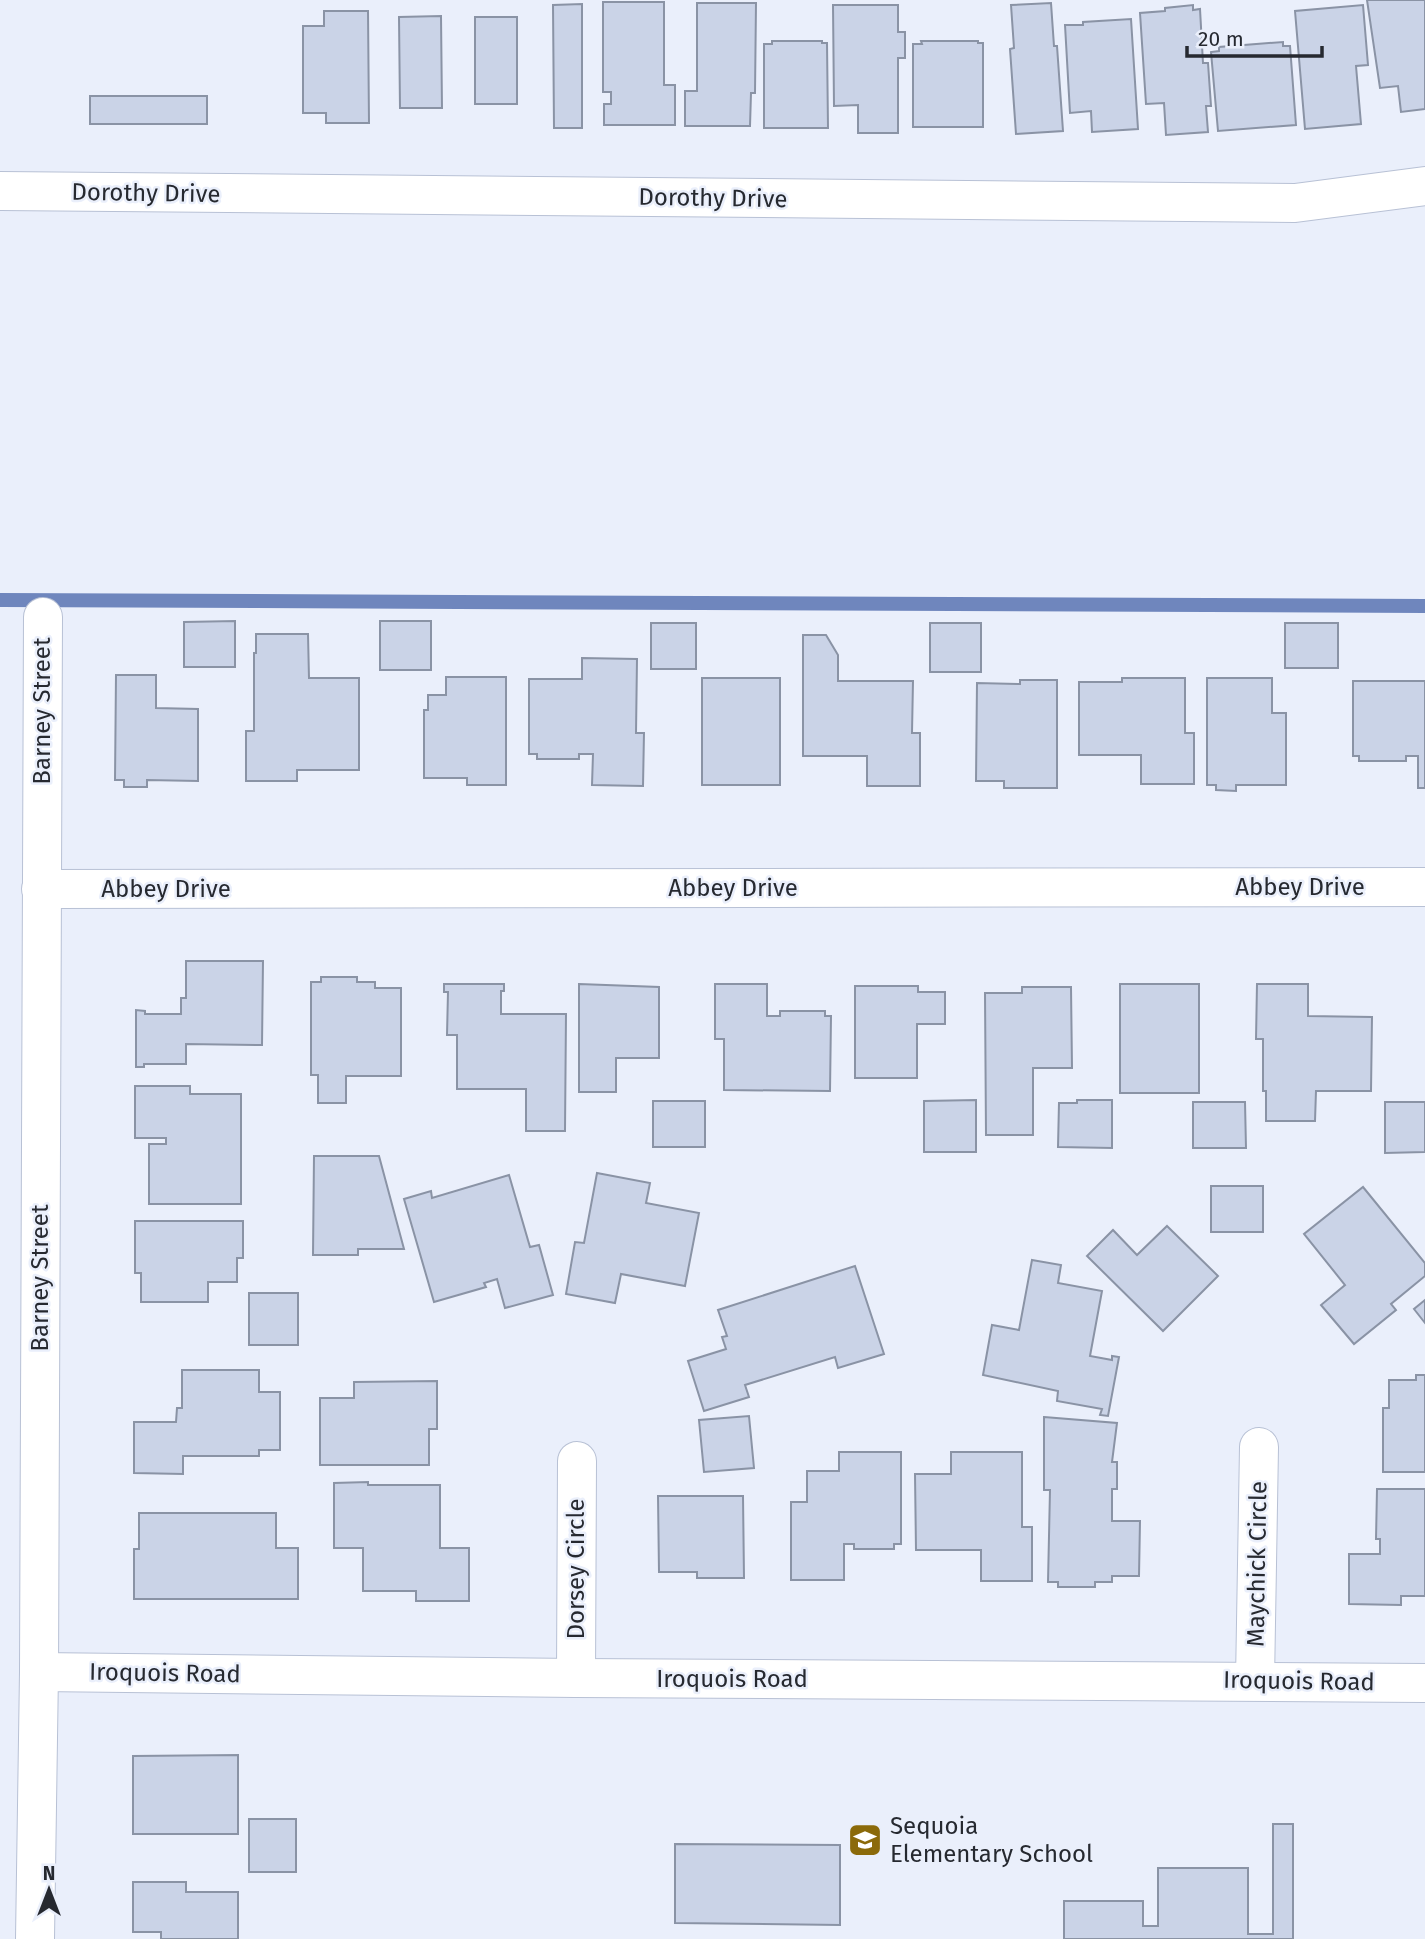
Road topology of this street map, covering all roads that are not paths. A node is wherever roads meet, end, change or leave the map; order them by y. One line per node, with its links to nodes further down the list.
1 (1425, 186): 2 (street, Dorothy Drive)
2 (0, 191)
3 (43, 617): 5 (street, Barney Street)
4 (1425, 887): 5 (street, Abbey Drive)
5 (41, 889): 8 (street, Barney Street)
6 (1259, 1447): 10 (street, Maychick Circle)
7 (577, 1461): 9 (street, Dorsey Circle)
8 (39, 1672): 9 (street, Iroquois Road); 12 (street, Barney Street)
9 (576, 1678): 10 (street, Iroquois Road)
10 (1255, 1681): 11 (street, Iroquois Road)
11 (1425, 1683)
12 (36, 1939)

